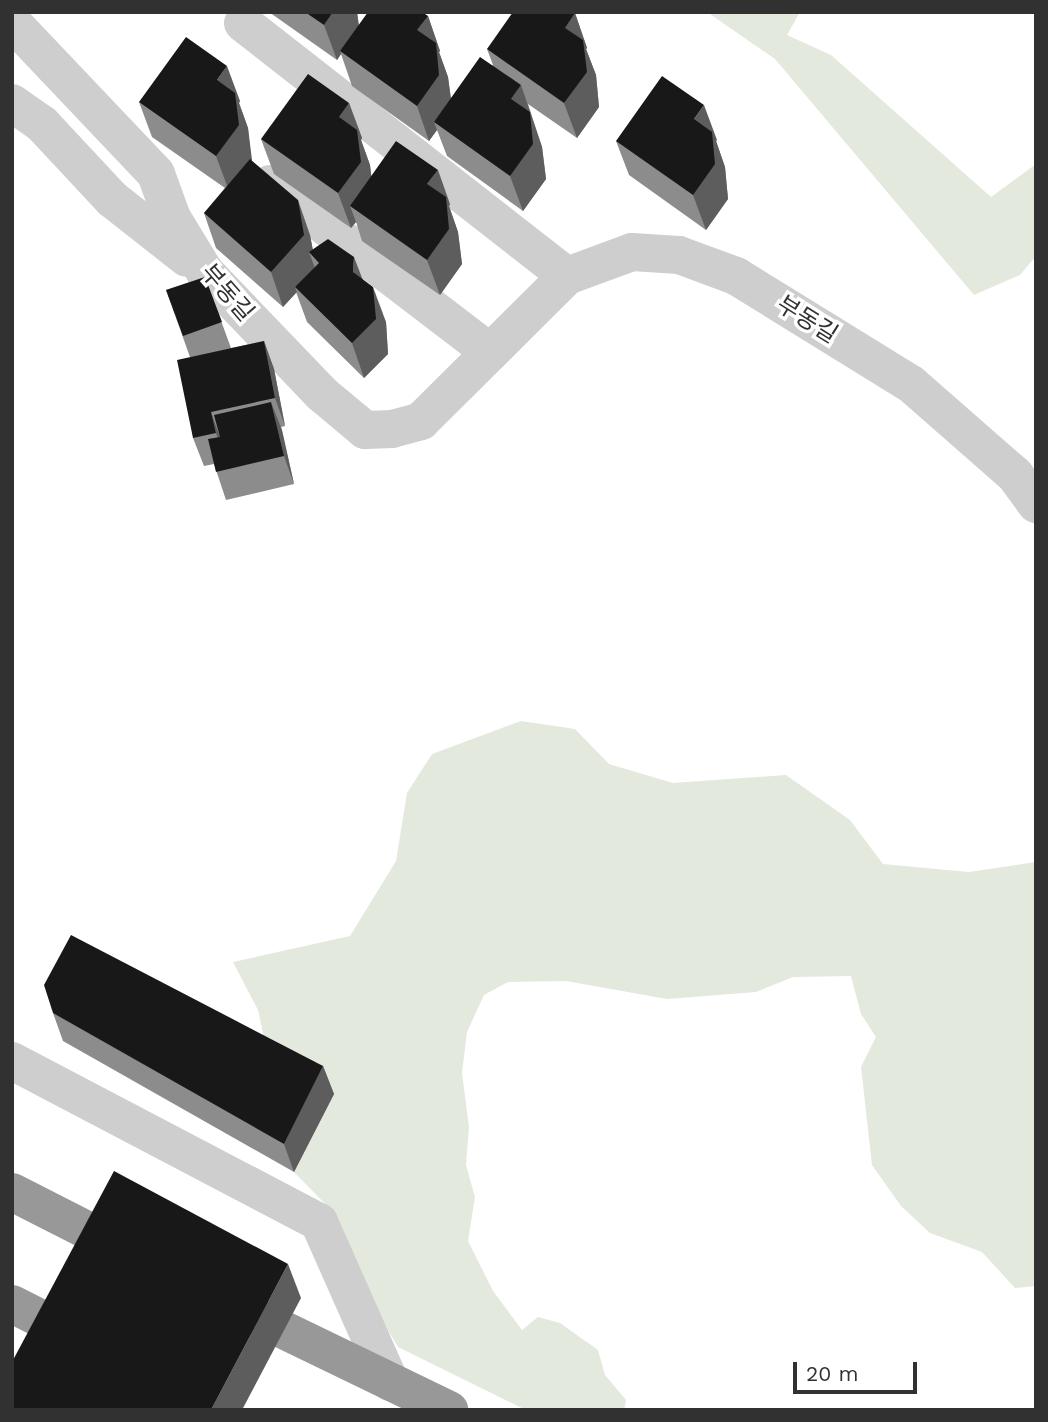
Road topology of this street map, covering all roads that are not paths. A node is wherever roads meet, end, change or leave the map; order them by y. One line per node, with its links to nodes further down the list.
1 (12, 22): 5 (street, 부동길)
2 (243, 23): 6 (street)
3 (12, 103): 5 (street)
4 (270, 184): 7 (street)
5 (205, 272): 7 (street, 부동길)
6 (567, 276): 7 (street, 부동길); 8 (street, 부동길)
7 (490, 352)
8 (1029, 480)
9 (12, 1061): 15 (street)
10 (12, 1192): 11 (highway)
11 (161, 1268)
12 (198, 1287): 15 (highway)
13 (12, 1304): 14 (highway)
14 (111, 1354)
15 (390, 1382): 16 (highway)
16 (449, 1410)

